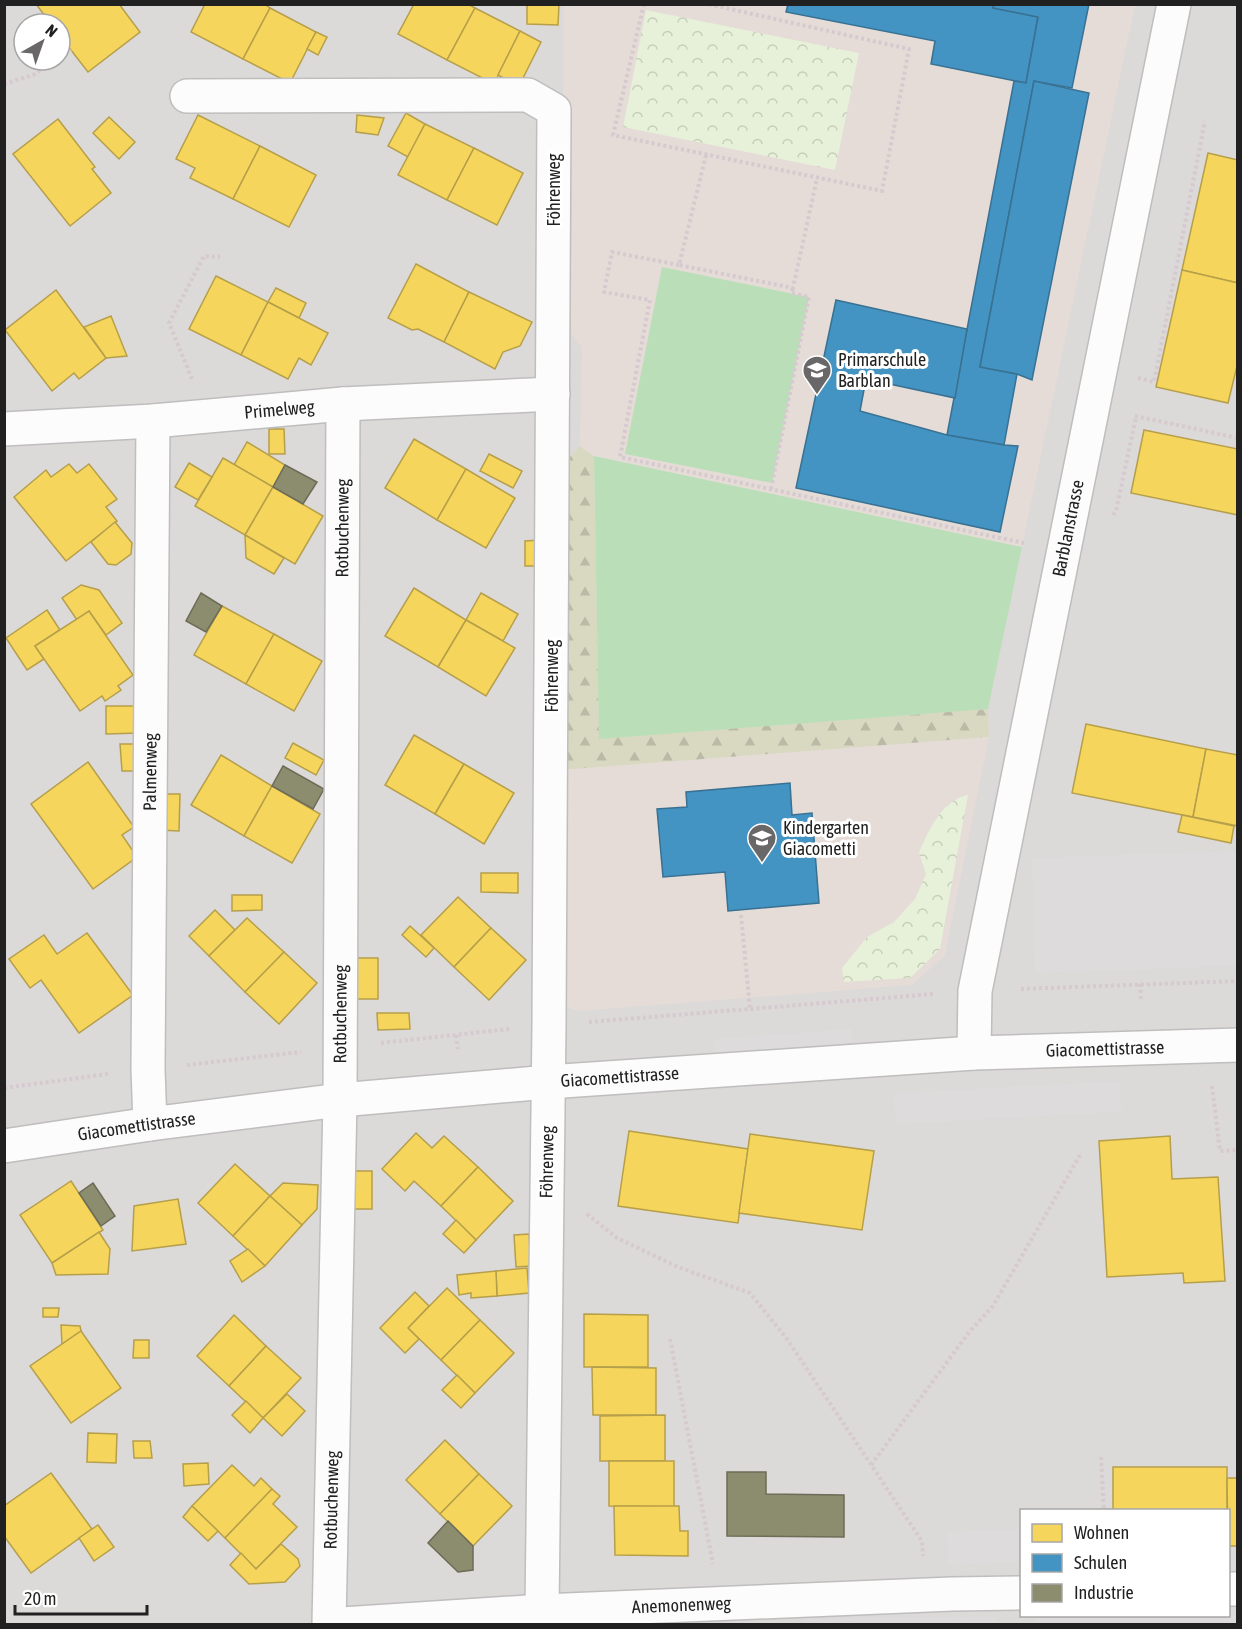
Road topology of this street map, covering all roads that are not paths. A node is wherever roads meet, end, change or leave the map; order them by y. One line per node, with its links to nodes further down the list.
1 (1174, 4): 8 (street, Barblanstrasse)
2 (188, 96): 3 (street, Föhrenweg)
3 (553, 394): 4 (street, Primelweg); 9 (street, Föhrenweg)
4 (343, 404): 5 (street, Primelweg); 10 (street, Rotbuchenweg)
5 (153, 421): 6 (street, Primelweg); 11 (street, Palmenweg)
6 (4, 429)
7 (1222, 1046): 8 (street, Giacomettistrasse)
8 (974, 1053): 9 (street, Giacomettistrasse)
9 (549, 1082): 10 (street, Giacomettistrasse); 14 (street, Föhrenweg)
10 (340, 1100): 11 (street, Giacomettistrasse); 15 (street, Rotbuchenweg)
11 (150, 1124): 12 (street, Giacomettistrasse)
12 (4, 1146)
13 (1020, 1593): 14 (street, Anemonenweg)
14 (542, 1611): 16 (street, Anemonenweg)
15 (329, 1624)
16 (342, 1624)

